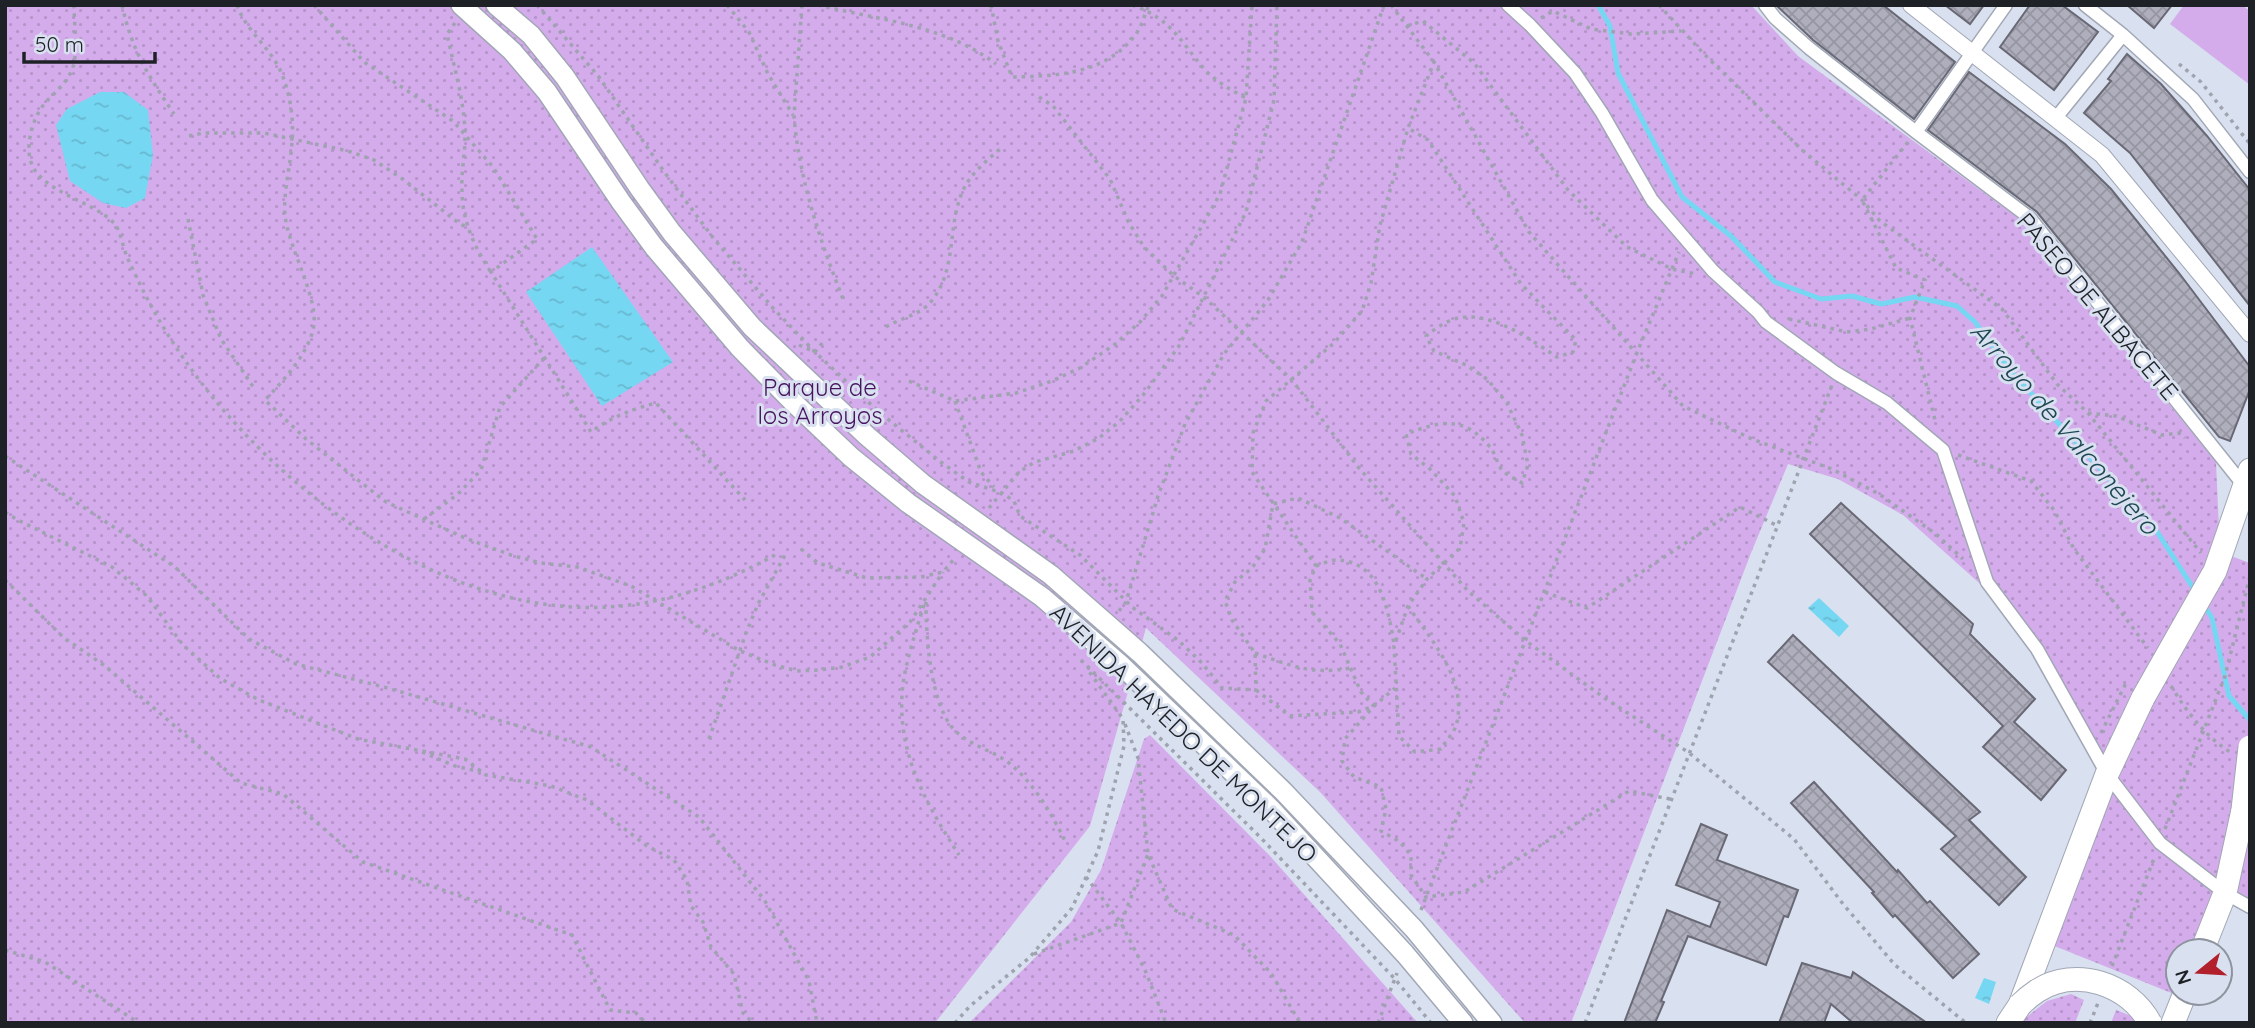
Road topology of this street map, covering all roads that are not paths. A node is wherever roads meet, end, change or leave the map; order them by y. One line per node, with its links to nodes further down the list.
1 (496, 5): 22 (street)
2 (1508, 5): 16 (street)
3 (1765, 5): 11 (street, PASEO DE ALBACETE)
4 (1911, 5): 9 (street)
5 (2006, 5): 9 (street)
6 (2085, 5): 8 (street)
7 (463, 7): 21 (street, AVENIDA HAYEDO DE MONTEJO)
8 (2123, 35): 10 (street); 12 (street)
9 (1972, 53): 10 (street); 11 (street)
10 (2055, 119): 13 (street)
11 (1916, 132): 14 (street, PASEO DE ALBACETE)
12 (2250, 172)
13 (2250, 334)
14 (2248, 483): 16 (main road, bridge)
15 (2250, 747): 17 (main road, bridge)
16 (2108, 774): 17 (street); 20 (main road)
17 (2225, 893): 18 (street); 19 (main road)
18 (2250, 907)
19 (2208, 937)
20 (2014, 1014): 23 (main road, bridge)
21 (1463, 1023)
22 (1492, 1023)
23 (2150, 1023)

